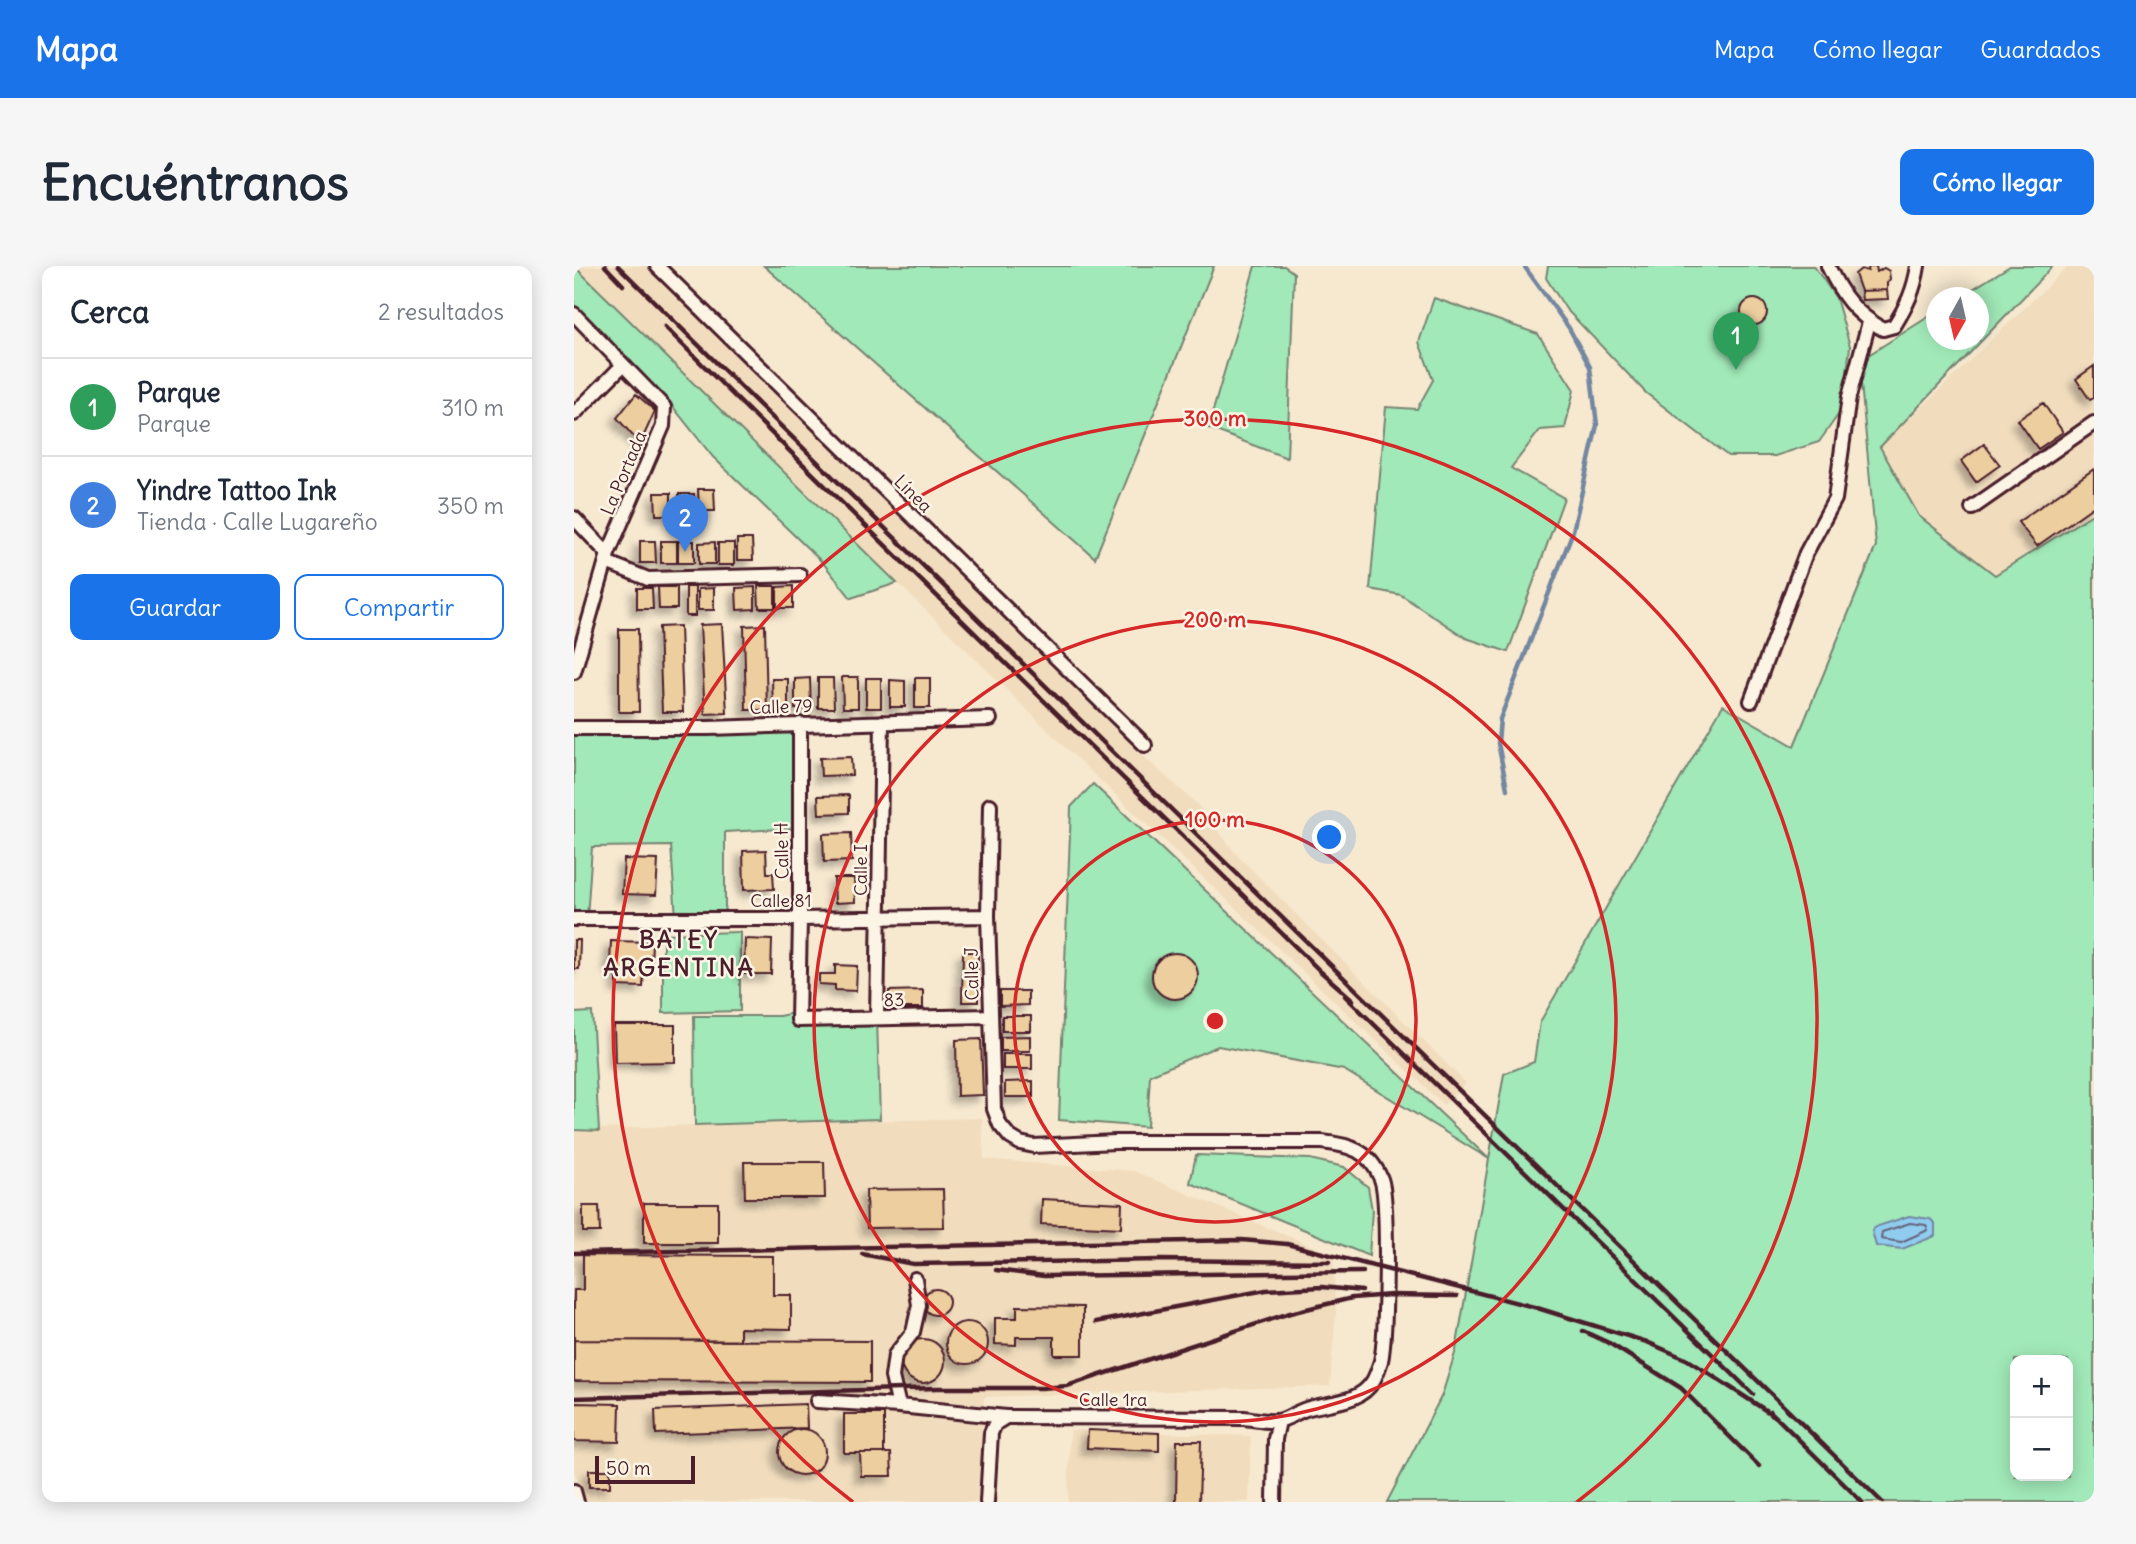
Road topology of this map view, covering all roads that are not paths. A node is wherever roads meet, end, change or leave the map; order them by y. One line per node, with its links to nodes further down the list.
1 (657, 266): 19 (street, Línea)
2 (1828, 266): 5 (street)
3 (1918, 266): 5 (street)
4 (574, 314): 6 (street)
5 (1869, 322): 14 (street)
6 (623, 365): 7 (street); 11 (street, La Portada)
7 (574, 414)
8 (2094, 423): 9 (street)
9 (1972, 508)
10 (574, 518): 11 (street)
11 (607, 558): 12 (street); 13 (street, La Portada)
12 (800, 575)
13 (575, 662)
14 (1751, 701)
15 (990, 719): 16 (street, Calle 79)
16 (882, 722): 17 (street, Calle 79); 22 (street, Calle I)
17 (800, 724): 18 (street, Calle 79); 24 (street, Calle H)
18 (574, 728)
19 (1145, 745)
20 (990, 805): 21 (street, Calle J)
21 (988, 916): 22 (street, Calle 81); 25 (street, Calle J)
22 (879, 918): 24 (street, Calle 81); 26 (street, Calle I)
23 (574, 919): 24 (street, Calle 81)
24 (800, 919): 27 (street, Calle H)
25 (990, 1016): 26 (street, 83); 32 (street, Calle J)
26 (877, 1018): 27 (street, 83)
27 (798, 1020)
28 (915, 1279): 30 (street)
29 (817, 1402): 30 (street, Calle 1ra)
30 (899, 1406): 31 (street, Calle 1ra)
31 (1006, 1417): 32 (street, Calle 1ra); 35 (street)
32 (1279, 1421): 36 (street)
33 (574, 1491): 34 (street)
34 (577, 1502)
35 (987, 1502)
36 (1274, 1502)

